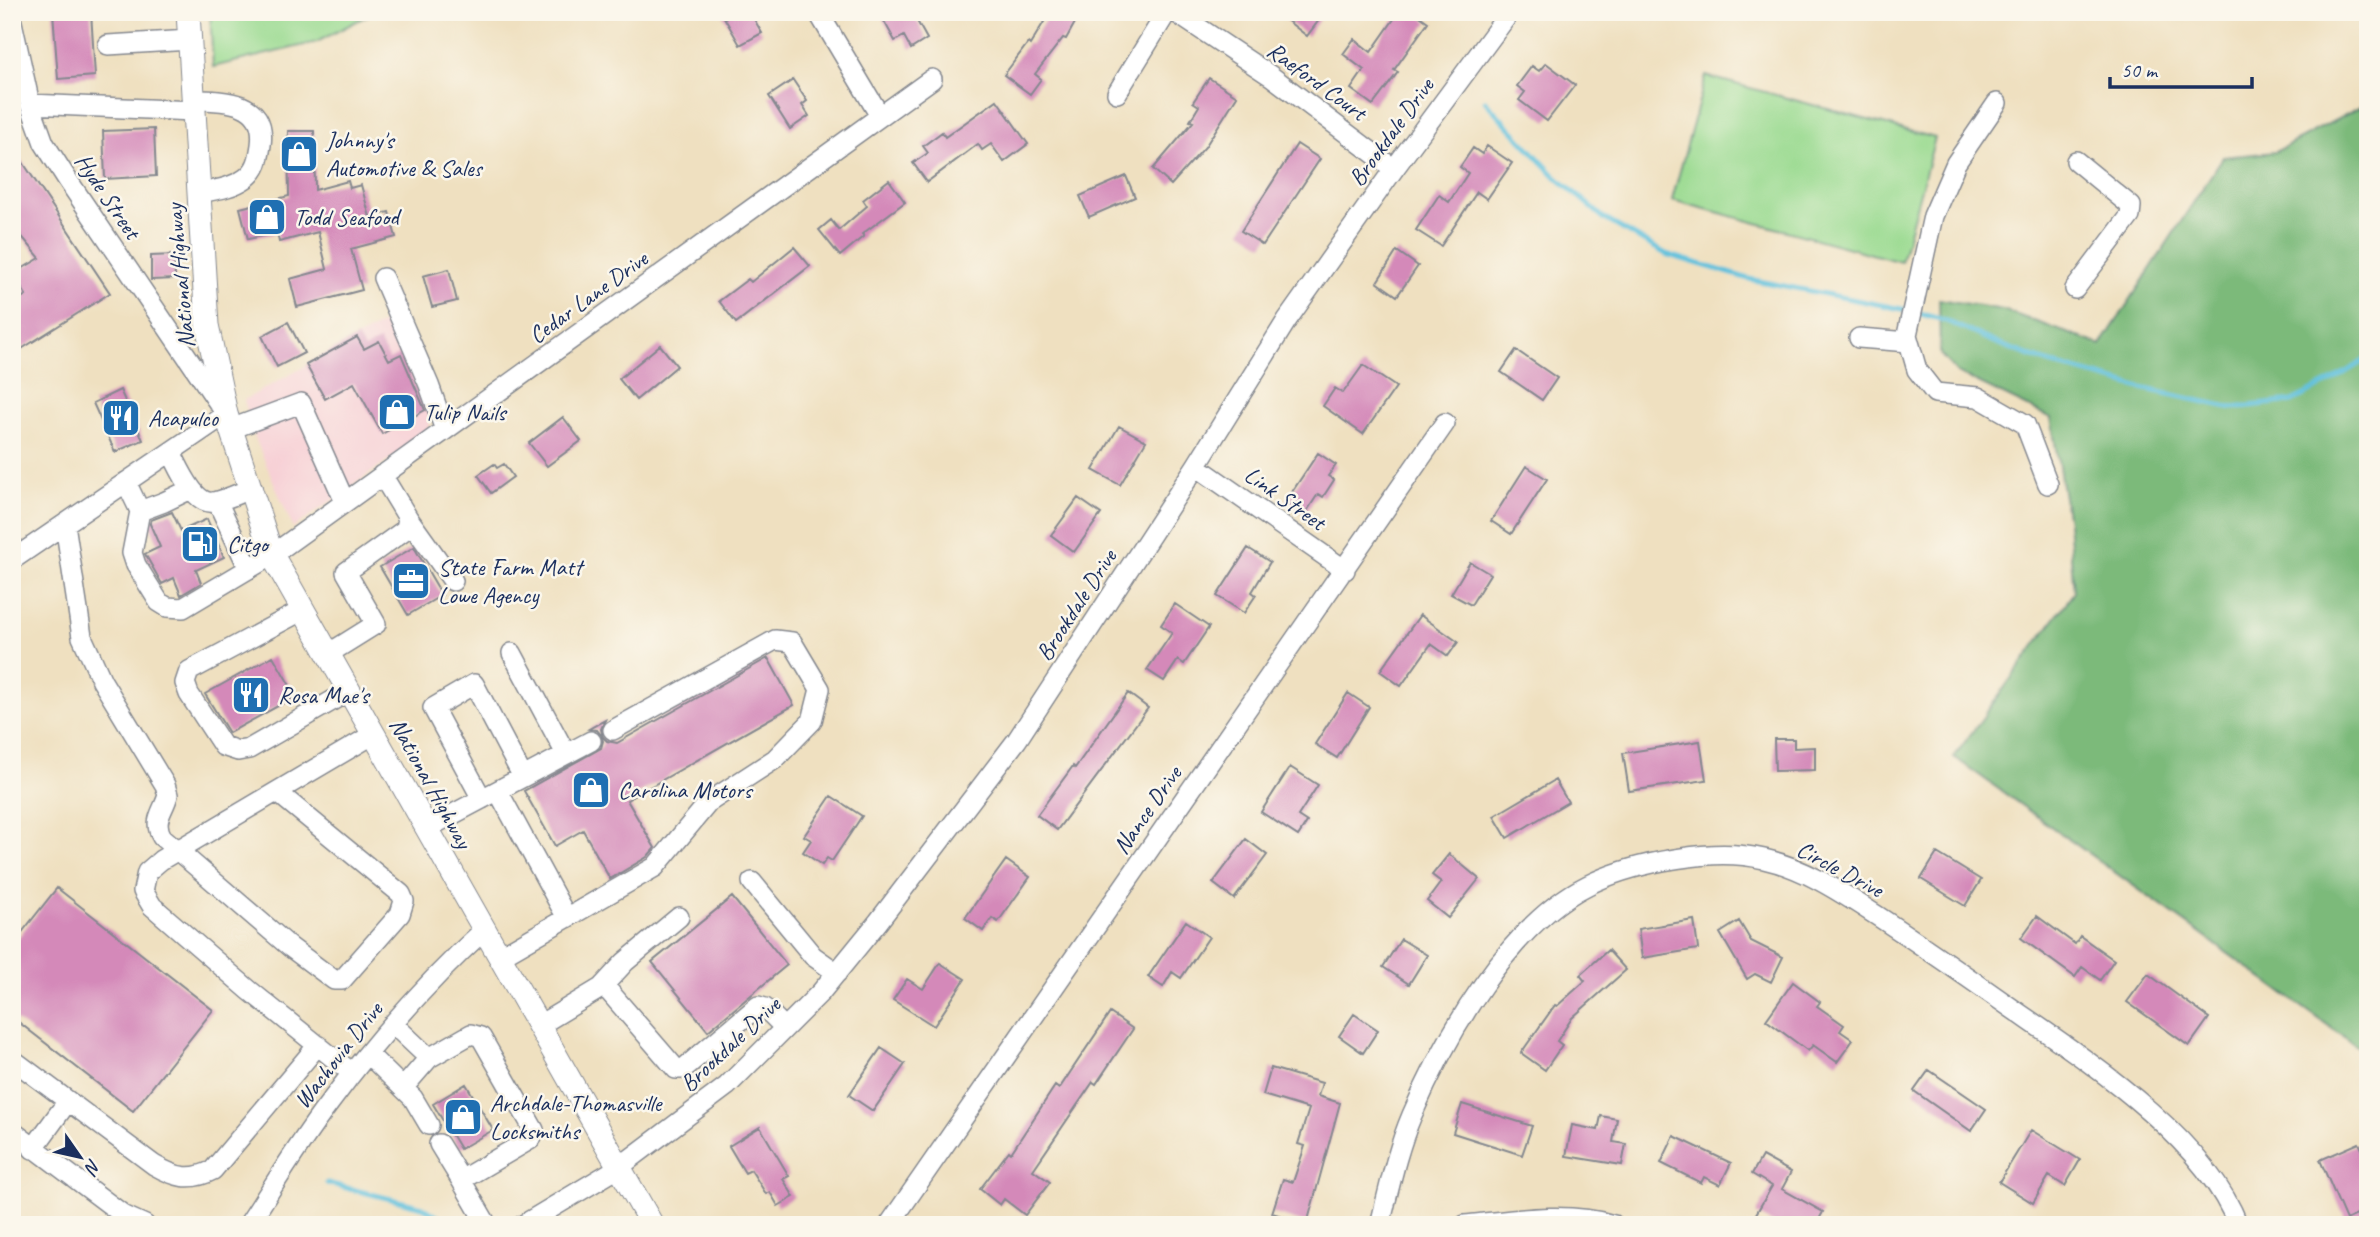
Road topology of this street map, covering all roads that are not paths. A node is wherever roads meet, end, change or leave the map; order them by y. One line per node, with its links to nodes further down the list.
1 (188, 12): 7 (main road, National Highway)
2 (818, 12): 14 (street)
3 (1167, 12): 10 (street)
4 (1175, 12): 16 (street, Raeford Court)
5 (1510, 12): 16 (street, Brookdale Drive)
6 (12, 22): 12 (street, Hyde Street)
7 (190, 40): 8 (street); 13 (main road, National Highway)
8 (108, 45)
9 (932, 79): 14 (street, Cedar Lane Drive)
10 (1116, 93)
11 (1997, 103): 20 (street)
12 (30, 104): 13 (street); 22 (street, Hyde Street)
13 (194, 105): 17 (main road, National Highway); 17 (street)
14 (880, 116): 24 (street, Cedar Lane Drive)
15 (2076, 161): 19 (street)
16 (1394, 169): 26 (street, Brookdale Drive)
17 (199, 193): 22 (main road, National Highway)
18 (383, 278): 24 (street)
19 (2075, 289)
20 (1909, 334): 21 (street); 29 (street)
21 (1859, 338)
22 (229, 421): 25 (street); 30 (main road, National Highway); 33 (street)
23 (1446, 423): 40 (street, Nance Drive)
24 (445, 430): 27 (street, Cedar Lane Drive)
25 (171, 452): 28 (street); 31 (street)
26 (1196, 466): 40 (street, Link Street); 60 (street, Brookdale Drive)
27 (383, 475): 33 (street, Cedar Lane Drive); 35 (street)
28 (126, 482): 34 (street); 36 (street)
29 (2048, 484)
30 (251, 488): 32 (street); 37 (main road, National Highway)
31 (191, 489): 32 (street); 34 (street)
32 (218, 500): 39 (street)
33 (345, 502): 37 (street, Cedar Lane Drive)
34 (140, 511): 39 (street)
35 (408, 518): 41 (street); 44 (street)
36 (65, 524): 38 (street); 54 (street)
37 (272, 555): 39 (street, Cedar Lane Drive); 42 (main road, National Highway)
38 (12, 560)
39 (249, 569)
40 (1345, 570): 83 (street, Nance Drive)
41 (453, 581)
42 (303, 610): 44 (main road, National Highway); 45 (street)
43 (512, 653): 49 (street)
44 (328, 654): 45 (main road, National Highway)
45 (349, 691): 47 (main road, National Highway)
46 (613, 730): 57 (street)
47 (374, 734): 51 (street); 53 (main road, National Highway)
48 (591, 741): 49 (street)
49 (566, 754): 50 (street)
50 (523, 777): 52 (street); 52 (street)
51 (277, 792): 54 (street); 54 (street)
52 (490, 795): 53 (street); 57 (street)
53 (427, 828): 58 (main road, National Highway)
54 (176, 851): 65 (street)
55 (752, 881): 60 (street)
56 (680, 917): 61 (street)
57 (567, 918): 59 (street)
58 (484, 930): 59 (main road, National Highway); 62 (street, Wachovia Drive)
59 (499, 957): 63 (main road, National Highway)
60 (837, 973): 64 (street, Brookdale Drive)
61 (601, 988): 63 (street); 64 (street)
62 (393, 1024): 66 (street, Wachovia Drive); 67 (street)
63 (538, 1026): 76 (main road, National Highway)
64 (785, 1028): 76 (street, Brookdale Drive)
65 (318, 1045): 69 (street); 71 (street)
66 (368, 1054): 69 (street, Wachovia Drive); 70 (street)
67 (429, 1058): 70 (street); 77 (street)
68 (12, 1059): 71 (street)
69 (352, 1073): 79 (street, Wachovia Drive)
70 (403, 1088): 72 (street)
71 (68, 1101): 75 (street)
72 (429, 1125)
73 (12, 1131): 75 (street)
74 (439, 1144): 77 (street)
75 (33, 1149): 78 (street)
76 (618, 1168): 81 (street, Brookdale Drive); 82 (main road, National Highway)
77 (461, 1180): 80 (street)
78 (145, 1225)
79 (248, 1225)
80 (487, 1225)
81 (523, 1225)
82 (652, 1225)
83 (888, 1225)
84 (1380, 1225): 87 (street, Circle Drive)
85 (1465, 1225): 86 (street)
86 (1614, 1225)
87 (2238, 1225)

